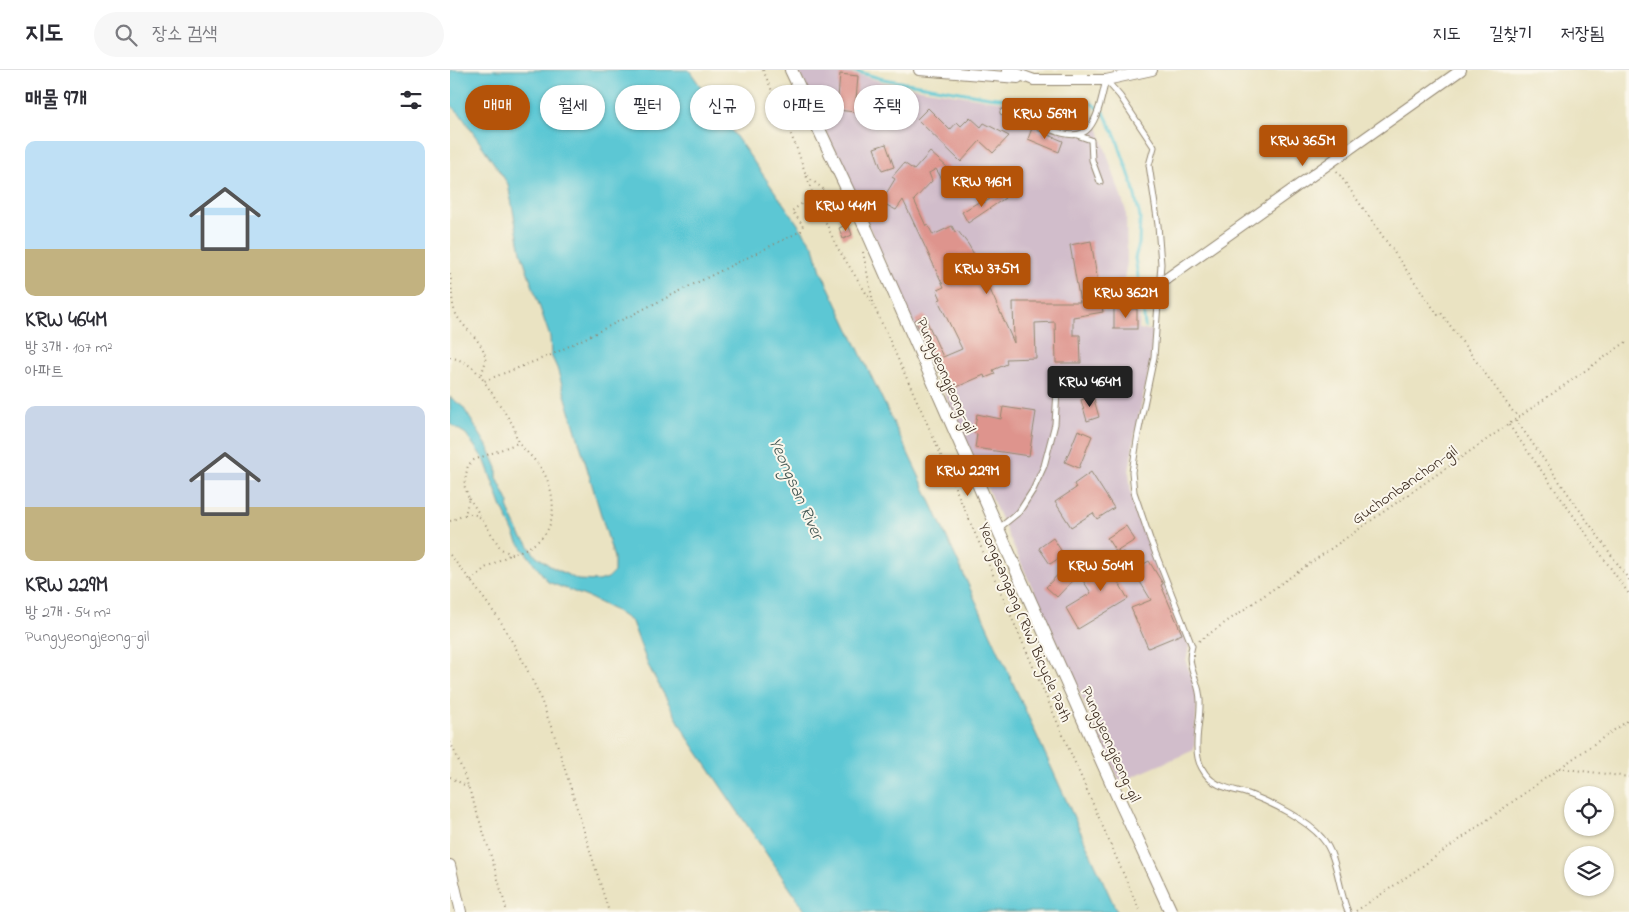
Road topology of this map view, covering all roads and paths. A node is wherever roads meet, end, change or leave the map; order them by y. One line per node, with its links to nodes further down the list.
1 (763, 70): 13 (path, Yeongsangang (Riv.) Bicycle Path)
2 (791, 70): 34 (street, Pungyeongjeong-gil)
3 (919, 70): 7 (street)
4 (1007, 70): 8 (street)
5 (1152, 70): 9 (street)
6 (1461, 70): 12 (street)
7 (957, 72): 8 (street)
8 (1034, 80): 9 (street)
9 (1106, 80): 11 (lane); 19 (lane)
10 (1003, 112): 11 (lane)
11 (1077, 135): 14 (lane)
12 (1331, 163): 19 (street); 26 (path)
13 (807, 176): 15 (path, Yeongsangang (Riv.) Bicycle Path); 16 (path)
14 (1100, 182)
15 (813, 195): 20 (path, Yeongsangang (Riv.) Bicycle Path); 25 (path)
16 (848, 219)
17 (864, 252): 20 (path)
18 (450, 274): 24 (path)
19 (1159, 284): 40 (lane)
20 (873, 304): 51 (path, Yeongsangang (Riv.) Bicycle Path)
21 (1629, 340): 26 (path, Guchonbanchon-gil)
22 (450, 357): 24 (path)
23 (1058, 374): 34 (lane)
24 (480, 375): 25 (path)
25 (484, 381): 29 (path)
26 (1520, 416): 27 (path, Guchonbanchon-gil)
27 (1516, 420): 28 (path, Guchonbanchon-gil); 37 (path)
28 (1509, 425): 39 (path); 40 (path, Guchonbanchon-gil)
29 (518, 443): 30 (path); 35 (path)
30 (469, 498): 31 (path); 32 (path)
31 (465, 515): 32 (path); 33 (path)
32 (482, 518): 35 (path)
33 (450, 521)
34 (998, 529): 52 (street, Pungyeongjeong-gil)
35 (511, 554): 38 (path)
36 (450, 555): 38 (path)
37 (1629, 580)
38 (471, 581): 50 (path)
39 (1629, 594)
40 (1192, 646): 53 (lane)
41 (1629, 720): 43 (path)
42 (450, 742): 46 (path)
43 (1558, 768): 45 (path); 54 (path)
44 (450, 777): 46 (path)
45 (1629, 777)
46 (469, 787): 49 (path)
47 (450, 865): 48 (street)
48 (460, 912)
49 (506, 912)
50 (609, 912)
51 (1140, 912)
52 (1171, 912)
53 (1348, 912)
54 (1354, 912)

